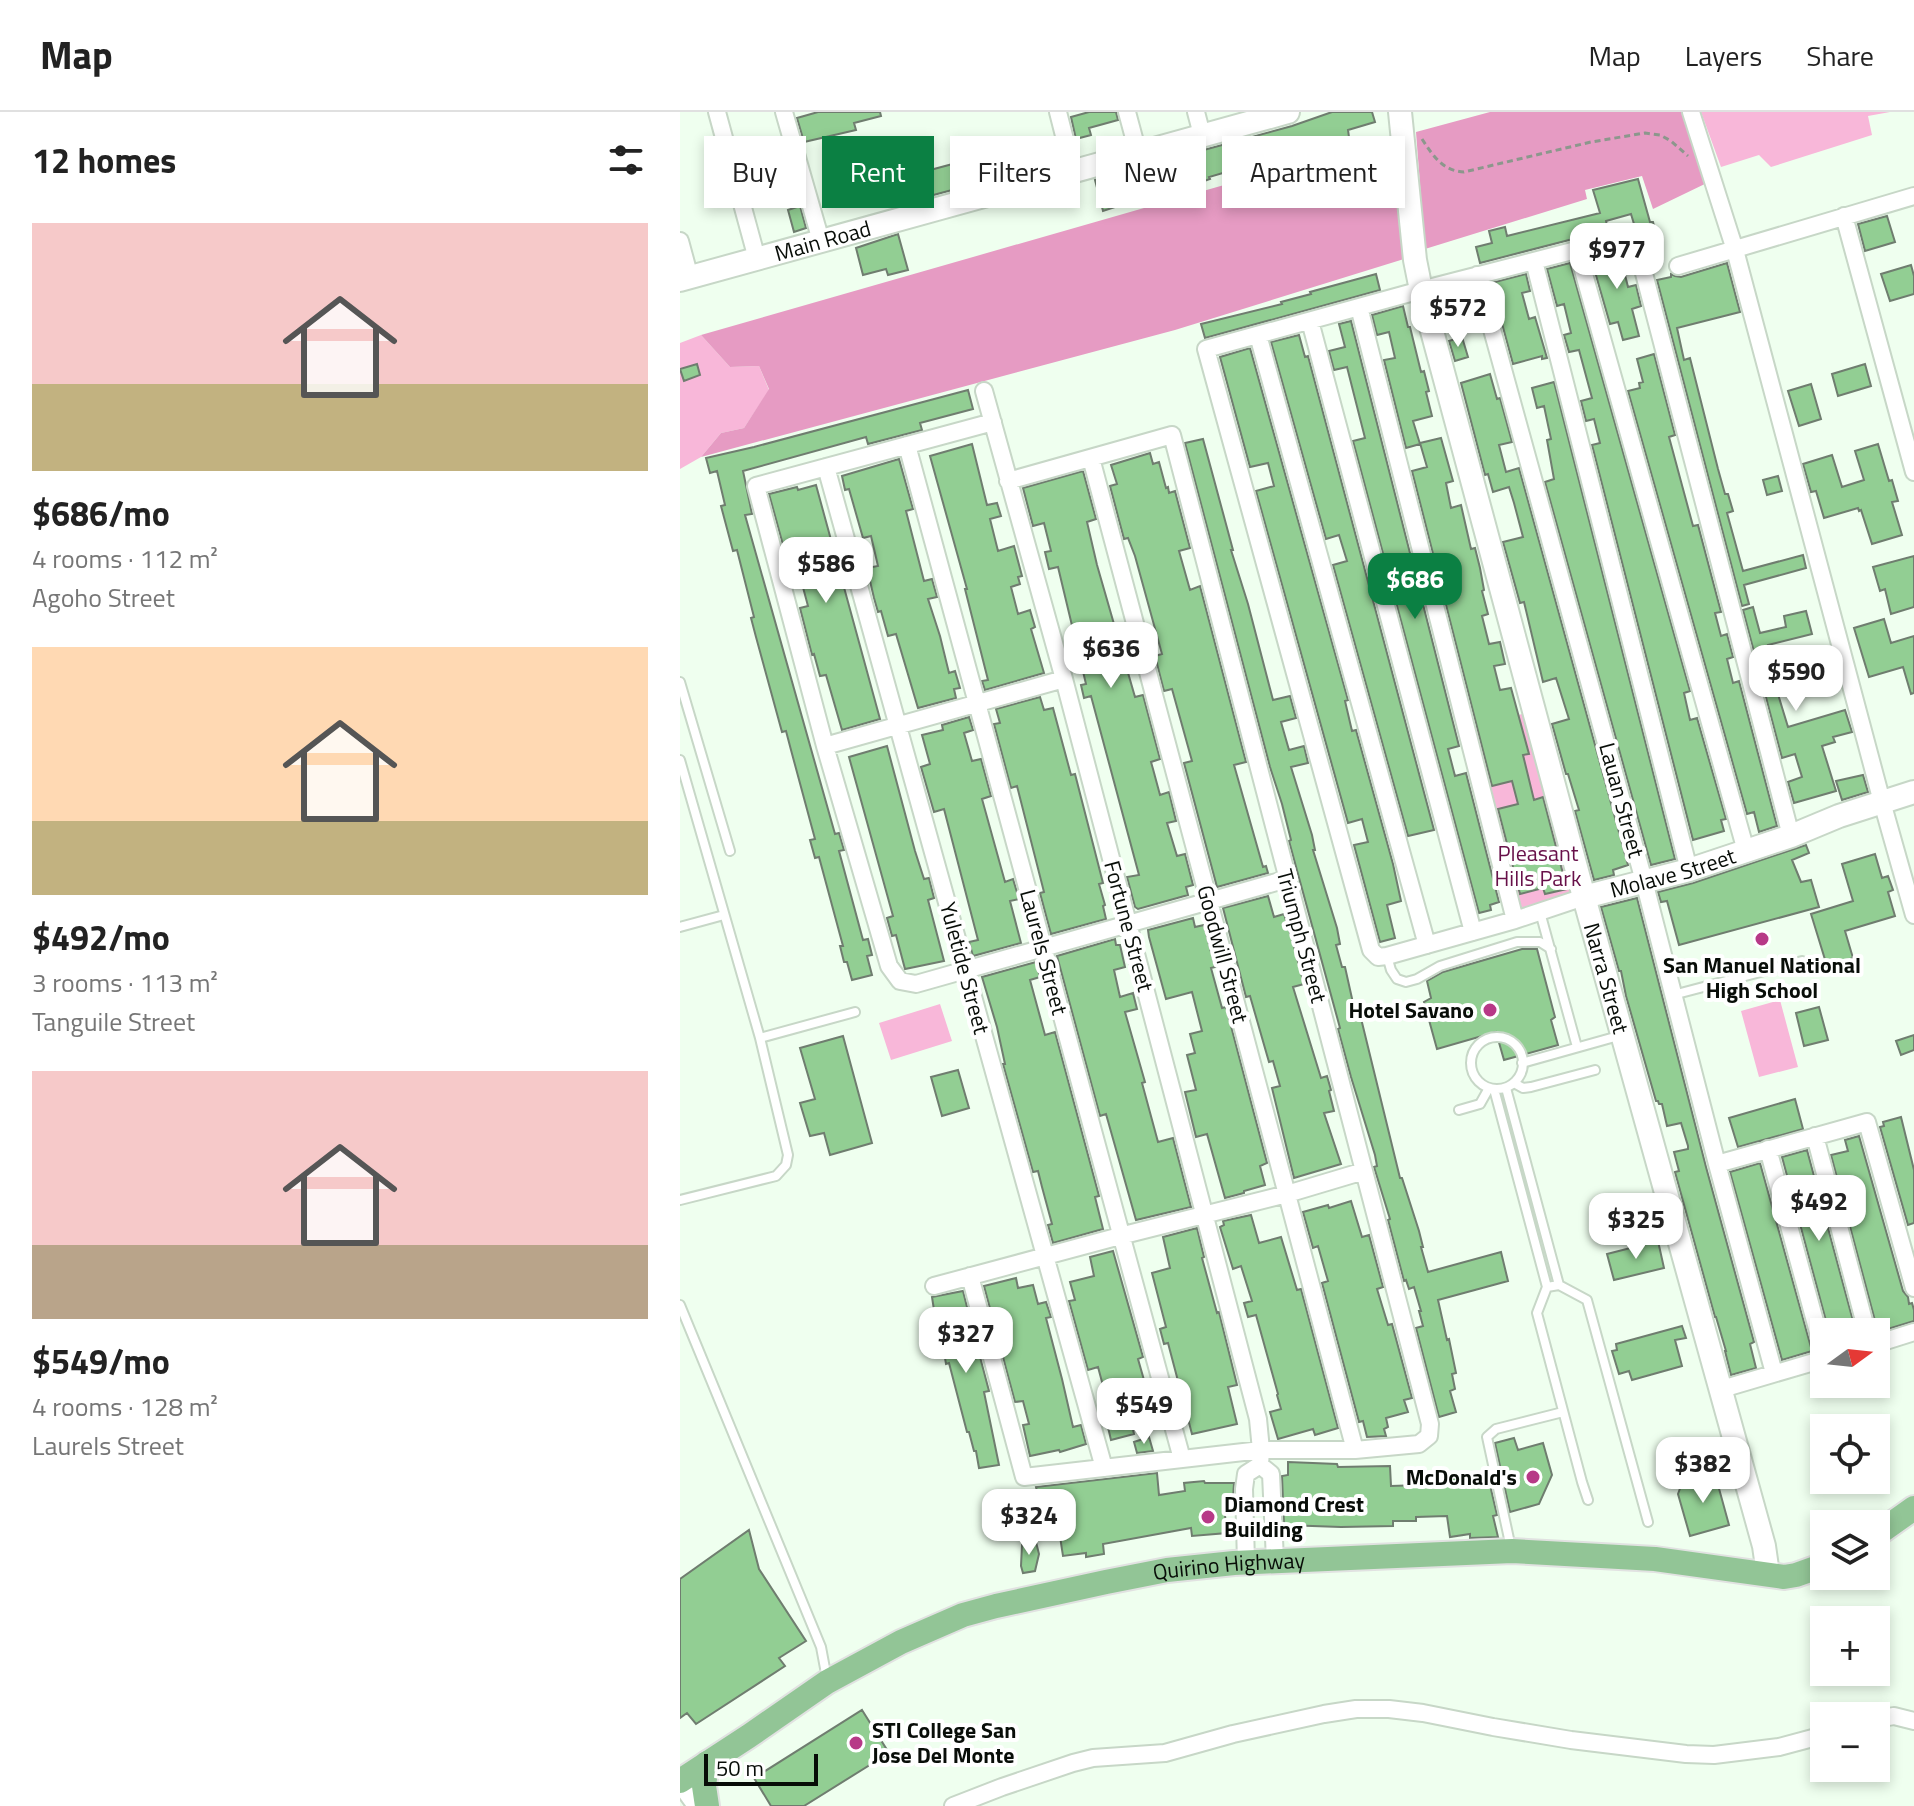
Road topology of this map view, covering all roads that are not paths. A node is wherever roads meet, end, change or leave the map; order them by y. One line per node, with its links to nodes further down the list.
1 (717, 112): 21 (street)
2 (1058, 112): 11 (street)
3 (1127, 112): 12 (street)
4 (1196, 112): 10 (street)
5 (1288, 112): 9 (street, Main Road)
6 (1400, 112): 26 (street, Narra Street)
7 (1691, 112): 20 (street)
8 (787, 113): 18 (street)
9 (1259, 116): 10 (street, Main Road)
10 (1202, 135): 13 (street, Main Road)
11 (1064, 136)
12 (1133, 136)
13 (1198, 136)
14 (1914, 196): 16 (street)
15 (950, 205): 18 (street, Main Road)
16 (1844, 216): 20 (street); 35 (street)
17 (680, 241): 25 (street)
18 (821, 241): 21 (street, Main Road)
19 (1577, 249): 22 (street); 45 (street); 47 (street)
20 (1735, 250): 23 (street); 44 (street)
21 (757, 259): 25 (street, Main Road)
22 (1534, 261): 24 (street); 48 (street)
23 (1678, 266)
24 (1477, 275): 26 (street); 50 (street, Lauan Street)
25 (685, 279)
26 (1421, 290): 27 (street); 51 (street, Narra Street)
27 (1359, 307): 28 (street); 56 (street)
28 (1310, 321): 29 (street); 59 (street)
29 (1258, 335): 60 (street); 63 (street)
30 (984, 391): 31 (street, Fortune Street)
31 (993, 422): 32 (street); 36 (street, Fortune Street)
32 (907, 445): 34 (street); 39 (street, Laurels Street)
33 (1091, 458): 36 (street); 49 (street, Triumph Street); 52 (street, Goodwill Street)
34 (826, 467): 40 (street, Yuletide Street); 41 (street)
35 (1914, 472)
36 (1008, 481): 37 (street, Fortune Street)
37 (1064, 679): 39 (street); 57 (street, Fortune Street)
38 (680, 682): 46 (lane)
39 (977, 705): 40 (street); 61 (street, Laurels Street)
40 (898, 726): 41 (street); 65 (street, Yuletide Street)
41 (825, 746): 65 (street)
42 (680, 760): 54 (lane)
43 (1914, 792): 44 (street, Molave Street)
44 (1882, 802): 45 (street, Molave Street); 55 (street)
45 (1791, 836): 47 (street, Molave Street)
46 (730, 851)
47 (1746, 851): 48 (street, Molave Street)
48 (1689, 870): 50 (street, Molave Street)
49 (1287, 879): 52 (street); 79 (street, Triumph Street)
50 (1644, 881): 51 (street, Molave Street); 66 (street, Lauan Street)
51 (1584, 897): 53 (street, Molave Street); 68 (street, Narra Street)
52 (1209, 902): 57 (street); 80 (street, Goodwill Street)
53 (1540, 912): 56 (street, Molave Street); 62 (lane)
54 (724, 915): 58 (lane); 69 (lane)
55 (1914, 915)
56 (1515, 920): 59 (street, Molave Street)
57 (1128, 924): 61 (street); 82 (street, Fortune Street)
58 (680, 927)
59 (1473, 932): 60 (street, Molave Street)
60 (1427, 945): 63 (street, Molave Street)
61 (1043, 948): 65 (street); 83 (street, Laurels Street)
62 (1551, 949): 63 (lane); 70 (lane)
63 (1379, 953)
64 (1802, 961): 66 (lane)
65 (965, 970): 84 (street, Yuletide Street)
66 (1673, 995): 78 (street, Lauan Street)
67 (855, 1012): 69 (lane)
68 (1622, 1035): 70 (lane); 97 (street, Narra Street)
69 (760, 1038): 81 (lane)
70 (1577, 1047): 71 (lane)
71 (1522, 1063): 73 (lane); 74 (lane)
72 (1595, 1070): 73 (lane)
73 (1510, 1086): 74 (lane); 86 (lane)
74 (1491, 1088): 75 (lane); 88 (lane)
75 (1459, 1110)
76 (1815, 1136): 77 (street); 89 (street); 92 (street)
77 (1768, 1149): 78 (street); 91 (street)
78 (1717, 1164): 96 (street, Lauan Street)
79 (1364, 1171): 80 (street); 99 (street, Triumph Street)
80 (1287, 1194): 82 (street); 99 (street, Goodwill Street)
81 (680, 1200)
82 (1205, 1214): 83 (street); 100 (street, Fortune Street)
83 (1120, 1236): 84 (street); 101 (street, Laurels Street)
84 (1045, 1256): 85 (street); 102 (street, Yuletide Street)
85 (970, 1276): 87 (street); 102 (street)
86 (1559, 1285): 88 (lane); 105 (lane)
87 (934, 1286)
88 (1547, 1287): 98 (lane)
89 (1914, 1288)
90 (680, 1305): 112 (lane)
91 (1814, 1318)
92 (1863, 1318)
93 (1914, 1332): 94 (street)
94 (1890, 1340)
95 (1810, 1361): 96 (street)
96 (1774, 1373): 97 (street)
97 (1722, 1389): 111 (street, Narra Street)
98 (1563, 1412): 103 (lane); 107 (lane)
99 (1355, 1450): 100 (street)
100 (1260, 1457): 101 (street); 108 (street, Fortune Street); 109 (street)
101 (1182, 1459): 102 (street)
102 (1104, 1468)
103 (1588, 1500)
104 (1914, 1508): 106 (main road)
105 (1648, 1522)
106 (1890, 1525)
107 (1512, 1551): 108 (main road, Quirino Highway); 111 (main road, Quirino Highway)
108 (1275, 1560): 109 (main road, Quirino Highway)
109 (1246, 1562): 112 (main road, Quirino Highway)
110 (1810, 1570): 111 (main road, Quirino Highway)
111 (1768, 1574)
112 (827, 1682): 116 (main road, Quirino Highway)
113 (1890, 1717): 114 (street)
114 (1914, 1721)
115 (1810, 1739): 120 (street)
116 (707, 1763): 117 (main road, Quirino Highway); 119 (main road)
117 (680, 1782): 118 (street)
118 (696, 1806)
119 (707, 1806)
120 (953, 1806)

